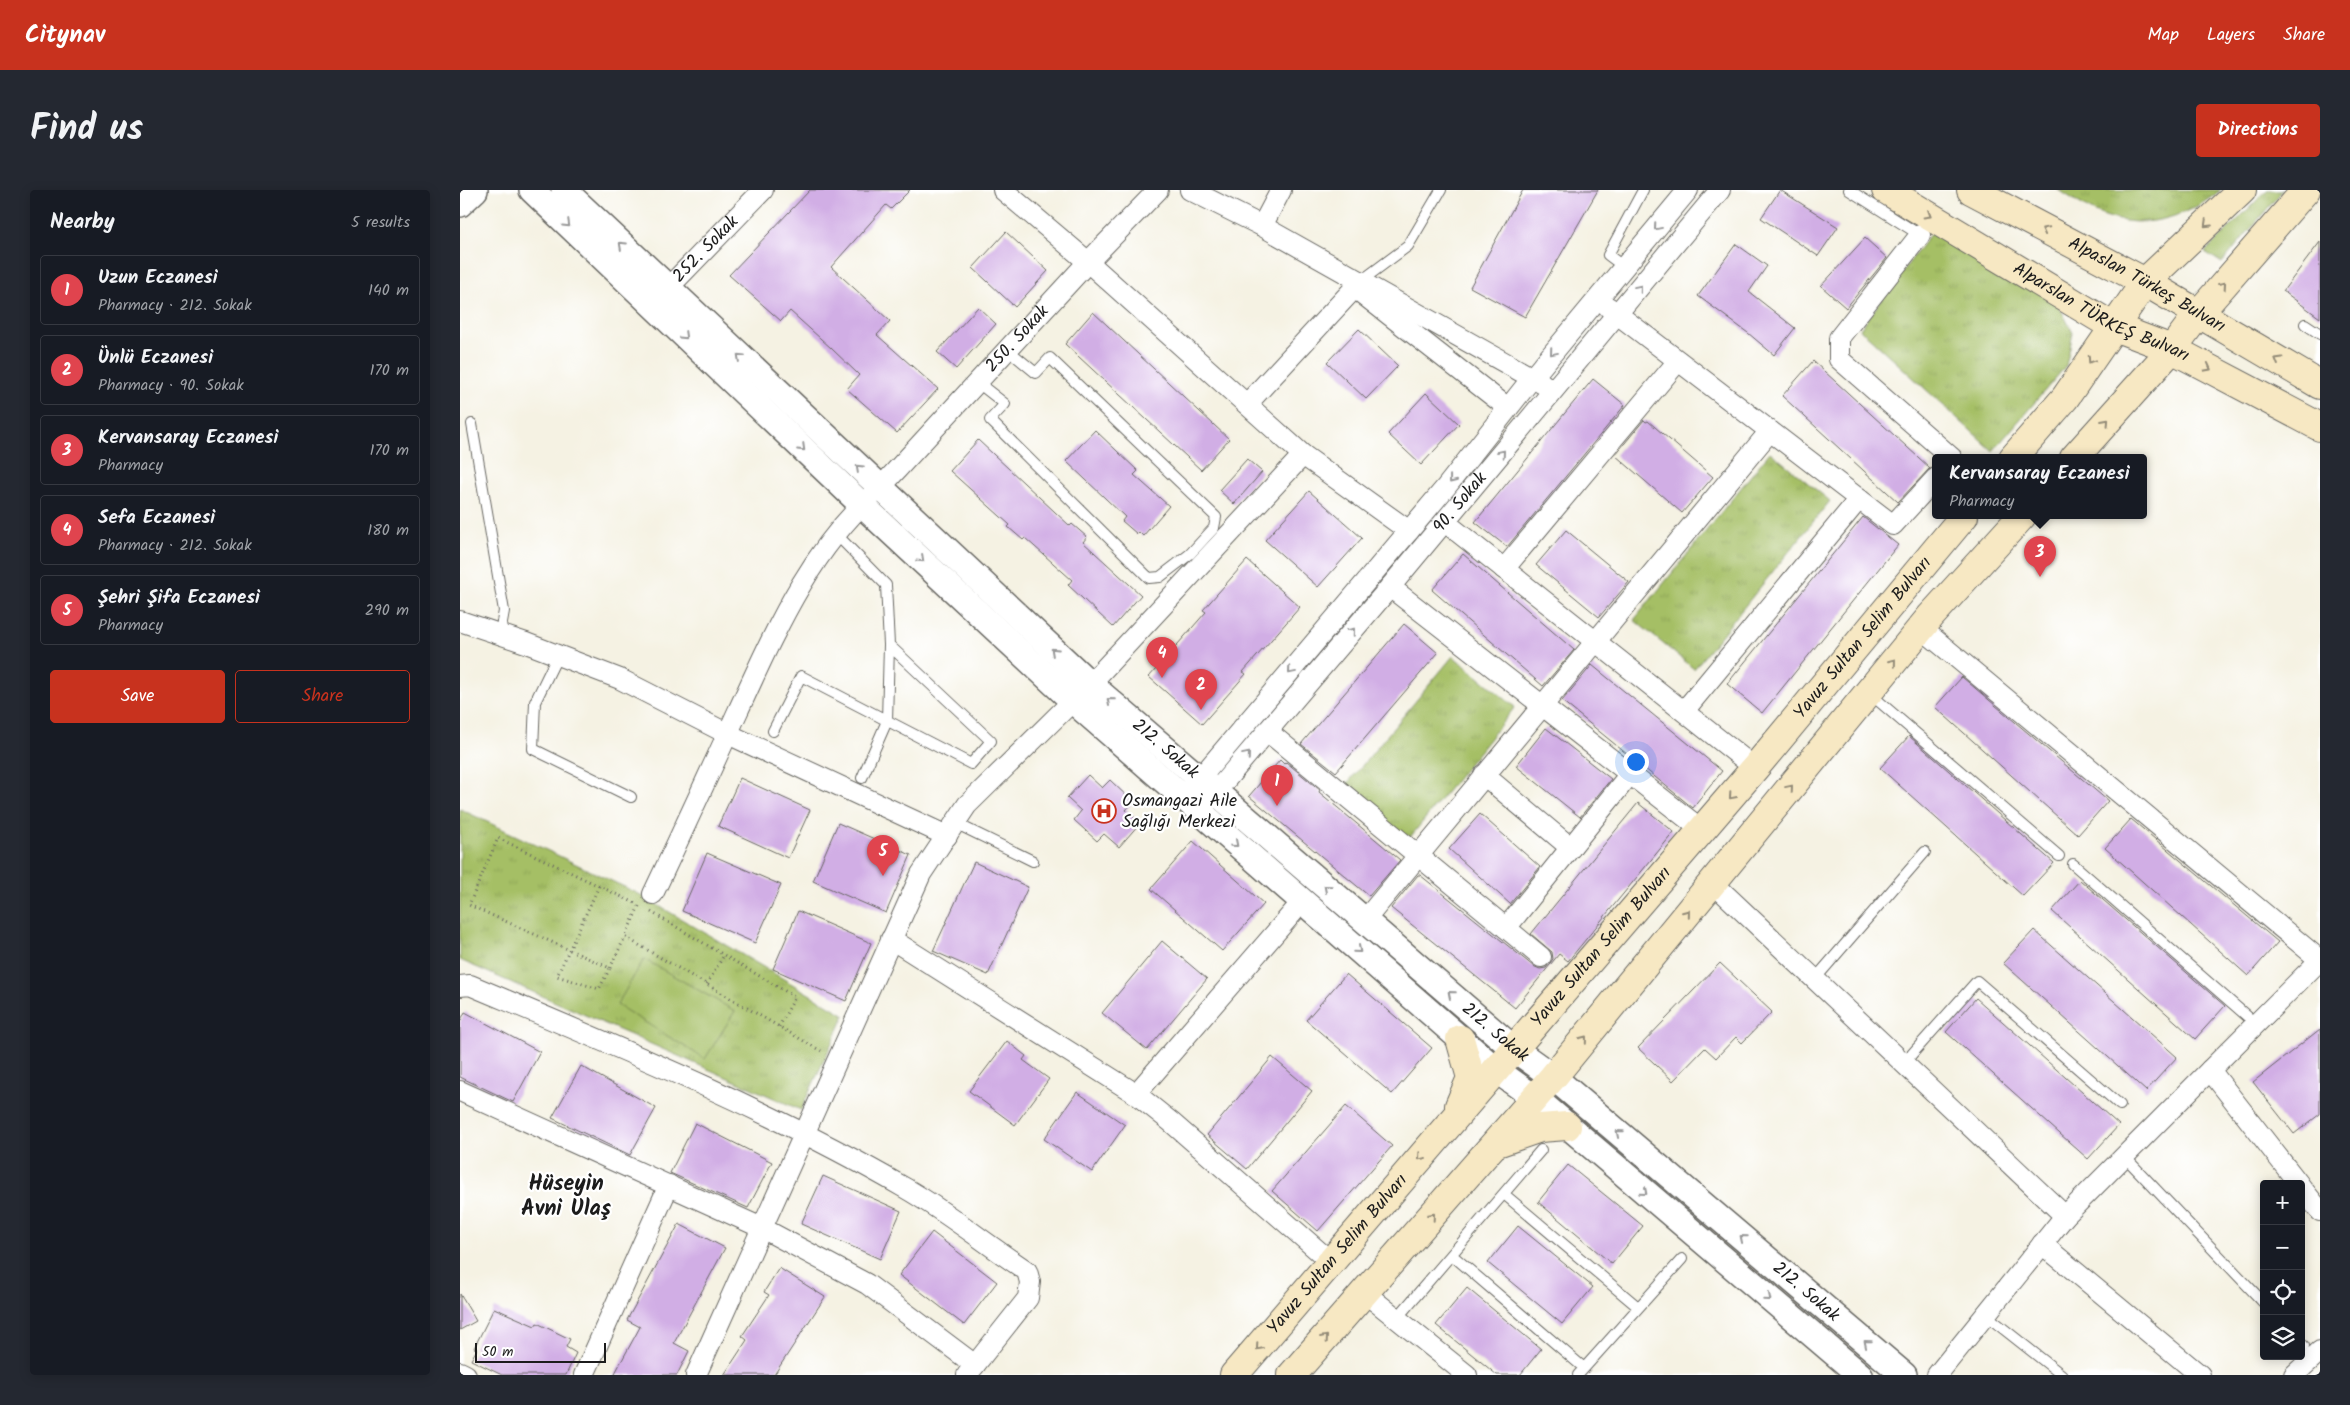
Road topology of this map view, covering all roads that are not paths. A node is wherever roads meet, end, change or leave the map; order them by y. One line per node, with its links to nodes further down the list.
1 (474, 190): 18 (street)
2 (532, 190): 49 (street, one-way to 49)
3 (564, 190): 25 (street, one-way to 3)
4 (763, 190): 25 (street, 252. Sokak)
5 (1003, 190): 21 (street)
6 (1158, 190): 21 (street, 250. Sokak)
7 (1190, 190): 19 (street)
8 (1281, 190): 19 (street)
9 (1441, 190): 24 (lane)
10 (1644, 190): 22 (lane)
11 (1688, 190): 22 (street, 90. Sokak, one-way to 22)
12 (1720, 190): 28 (street, 90. Sokak, one-way to 12)
13 (1849, 190): 20 (lane)
14 (1886, 190): 30 (main road, Alparslan TÜRKEŞ Bulvarı, one-way to 30)
15 (2242, 190): 23 (main road, one-way to 23)
16 (2306, 190): 27 (main road, one-way to 16)
17 (1983, 193): 23 (main road, Alpaslan Türkeş Bulvarı, one-way to 17)
18 (460, 204)
19 (1262, 226): 24 (street)
20 (1920, 235): 44 (street)
21 (1088, 262): 32 (street, 250. Sokak); 39 (street)
22 (1624, 267): 26 (street, 90. Sokak)
23 (2145, 282): 27 (main road, Alpaslan Türkeş Bulvarı); 30 (main road)
24 (1358, 284): 35 (street); 39 (street); 40 (street)
25 (668, 288): 49 (street, one-way to 25)
26 (1598, 299): 28 (street); 35 (street, 90. Sokak, one-way to 35)
27 (2199, 313): 33 (main road); 37 (main road, Alpaslan Türkeş Bulvarı, one-way to 27)
28 (1617, 314): 34 (street); 38 (street, 90. Sokak)
29 (2305, 324): 31 (lane)
30 (2114, 327): 33 (main road, Alparslan TÜRKEŞ Bulvarı); 45 (main road, one-way to 45)
31 (2320, 334)
32 (1007, 349): 36 (street, 250. Sokak); 36 (lane)
33 (2172, 349): 42 (main road, Alparslan TÜRKEŞ Bulvarı, one-way to 42); 46 (main road, one-way to 33)
34 (1678, 361): 43 (street); 56 (street)
35 (1532, 378): 38 (street); 40 (street, 90. Sokak)
36 (977, 382): 49 (street, 250. Sokak)
37 (2320, 385)
38 (1553, 391): 53 (street, 90. Sokak, one-way to 38)
39 (1247, 404): 47 (street)
40 (1508, 408): 54 (street, 90. Sokak, one-way to 54)
41 (472, 424): 60 (lane)
42 (2320, 428)
43 (1770, 431): 50 (street); 61 (street)
44 (1947, 454)
45 (2016, 454)
46 (2078, 454)
47 (1303, 455): 54 (street); 64 (street)
48 (1932, 482): 50 (street)
49 (870, 496): 55 (street, 250. Sokak); 64 (street)
50 (1859, 499): 67 (street)
51 (1962, 519): 72 (main road, Yavuz Sultan Selim Bulvarı)
52 (2019, 519): 59 (main road)
53 (1444, 522): 56 (street); 57 (street, 90. Sokak)
54 (1409, 531): 76 (street, 90. Sokak, one-way to 76)
55 (836, 534): 62 (lane); 71 (street, 250. Sokak)
56 (1504, 569): 61 (street)
57 (1390, 587): 66 (street); 70 (street, 90. Sokak, one-way to 57)
58 (460, 620): 60 (street)
59 (1921, 628): 65 (main road, one-way to 59); 94 (street)
60 (500, 633): 63 (street)
61 (1594, 640): 66 (street); 67 (street)
62 (889, 644): 68 (lane); 68 (lane)
63 (558, 655): 71 (street); 77 (lane)
64 (1082, 692): 76 (street, 212. Sokak, one-way to 64); 78 (street); 79 (street)
65 (1868, 692): 84 (lane); 87 (main road, one-way to 65)
66 (1542, 706): 73 (street); 74 (street)
67 (1684, 711): 72 (street)
68 (887, 721): 69 (lane); 75 (lane)
69 (773, 731)
70 (1267, 731): 76 (street, 90. Sokak, one-way to 70); 83 (street)
71 (728, 734): 79 (street); 88 (street, 250. Sokak)
72 (1755, 768): 80 (main road, Yavuz Sultan Selim Bulvarı, one-way to 80)
73 (1630, 774): 80 (street); 81 (street)
74 (1484, 775): 81 (street); 83 (street)
75 (862, 778)
76 (1208, 785): 78 (street, 90. Sokak); 90 (street, 212. Sokak, one-way to 76)
77 (631, 798)
78 (1191, 805): 89 (street, one-way to 89)
79 (951, 829): 85 (lane); 92 (street)
80 (1702, 830): 99 (main road, Yavuz Sultan Selim Bulvarı)
81 (1571, 848): 91 (street)
82 (1925, 852): 95 (lane)
83 (1418, 855): 90 (street); 91 (street)
84 (2059, 856)
85 (1033, 861)
86 (2073, 864): 97 (lane)
87 (1712, 882): 95 (street); 103 (main road, one-way to 87)
88 (646, 900)
89 (1302, 902): 98 (street, one-way to 98); 105 (street)
90 (1365, 920): 99 (street, 212. Sokak, one-way to 90)
91 (1506, 928): 93 (street)
92 (891, 940): 105 (street); 110 (street)
93 (1541, 957)
94 (2320, 960): 97 (street)
95 (1815, 979): 100 (street)
96 (460, 986): 110 (street)
97 (2256, 1024): 102 (street)
98 (1460, 1039): 101 (street); 108 (main road)
99 (1514, 1048): 101 (main road, Yavuz Sultan Selim Bulvarı); 103 (street, 212. Sokak)
100 (1904, 1063): 107 (lane); 119 (street)
101 (1496, 1070): 106 (street); 108 (main road, Yavuz Sultan Selim Bulvarı)
102 (2210, 1070): 113 (street); 114 (street)
103 (1553, 1077): 106 (main road); 141 (street, 212. Sokak, one-way to 103)
104 (460, 1091): 115 (street)
105 (1136, 1094): 124 (street)
106 (1535, 1098): 109 (street); 111 (main road)
107 (2120, 1105)
108 (1453, 1120): 124 (main road, Yavuz Sultan Selim Bulvarı, one-way to 124)
109 (1567, 1126): 111 (main road); 134 (street, one-way to 134)
110 (805, 1134): 120 (street); 131 (street)
111 (1495, 1143): 125 (main road, one-way to 111)
112 (1541, 1150): 117 (lane)
113 (2124, 1156): 119 (street); 126 (lane)
114 (2296, 1180)
115 (669, 1186): 120 (street); 136 (street)
116 (2305, 1192): 118 (street)
117 (1504, 1194): 122 (lane); 127 (lane)
118 (2320, 1211)
119 (2065, 1216): 121 (street)
120 (762, 1228): 131 (street); 137 (street)
121 (2042, 1244): 128 (street); 144 (street)
122 (1452, 1255): 129 (lane); 132 (lane)
123 (1682, 1258): 127 (lane)
124 (1332, 1262): 138 (main road, Yavuz Sultan Selim Bulvarı, one-way to 138)
125 (1365, 1293): 129 (street); 139 (main road, one-way to 125)
126 (2260, 1299)
127 (1638, 1307): 132 (lane)
128 (1986, 1315): 142 (street); 143 (lane)
129 (1397, 1318): 140 (street)
130 (2308, 1347): 145 (street)
131 (971, 1370)
132 (1581, 1371)
133 (460, 1372): 135 (street)
134 (1856, 1374)
135 (466, 1375)
136 (584, 1375)
137 (696, 1375)
138 (1234, 1375)
139 (1292, 1375)
140 (1467, 1375)
141 (1904, 1375)
142 (1938, 1375)
143 (2062, 1375)
144 (2200, 1375)
145 (2294, 1375)

